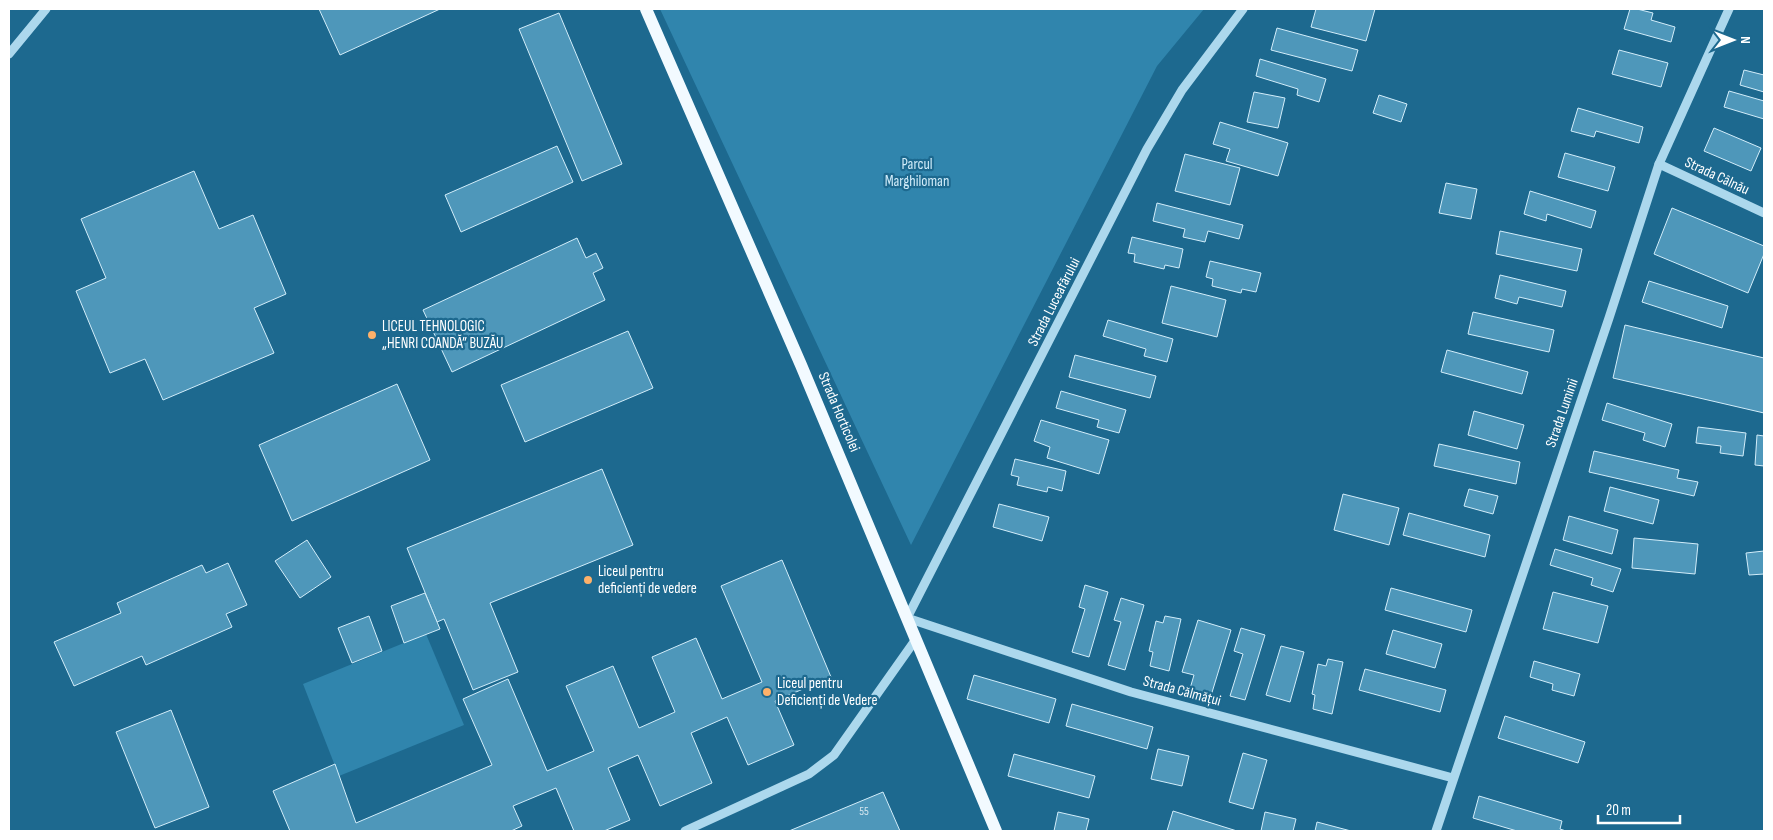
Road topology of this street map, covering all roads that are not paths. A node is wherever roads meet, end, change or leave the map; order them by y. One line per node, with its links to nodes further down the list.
1 (46, 9): 5 (street)
2 (646, 9): 8 (main road, Strada Horticolei)
3 (1243, 9): 8 (street, Strada Luceafărului)
4 (1729, 9): 6 (street, Strada Luminii)
5 (9, 54)
6 (1659, 164): 7 (street, Strada Câlnău); 10 (street, Strada Luminii)
7 (1764, 213)
8 (908, 618): 9 (main road, Strada Horticolei); 10 (street, Strada Călmățui)
9 (916, 639): 11 (street); 12 (main road, Strada Horticolei)
10 (1453, 778): 13 (street, Strada Luminii)
11 (685, 831)
12 (996, 831)
13 (1436, 831)

